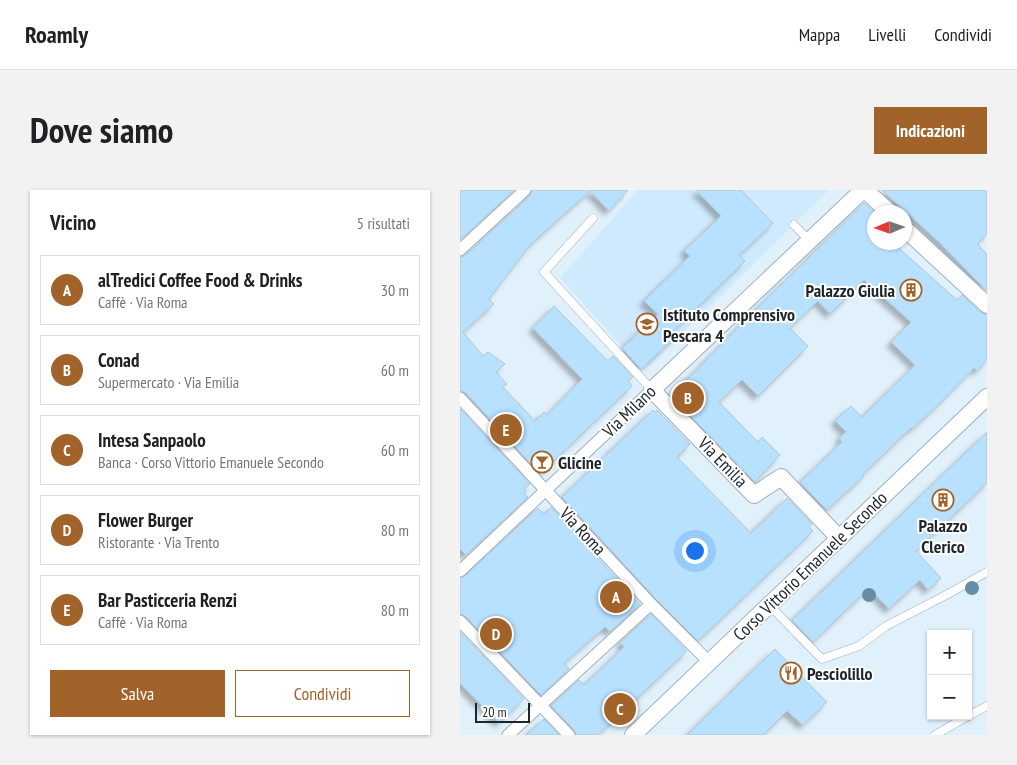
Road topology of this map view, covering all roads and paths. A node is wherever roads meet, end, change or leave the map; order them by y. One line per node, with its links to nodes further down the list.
1 (525, 190): 8 (street)
2 (864, 190): 3 (street); 7 (street, Via Milano)
3 (881, 205)
4 (592, 218): 10 (lane)
5 (794, 224): 7 (lane)
6 (912, 235): 9 (street)
7 (810, 240): 10 (street, Via Milano)
8 (460, 250)
9 (987, 305)
10 (652, 390): 13 (street, Via Milano); 14 (street, Via Emilia)
11 (987, 397): 14 (street, Corso Vittorio Emanuele Secondo)
12 (460, 398): 13 (street, Via Roma)
13 (545, 491): 15 (street, Via Milano); 17 (street, Via Roma)
14 (839, 538): 18 (street, Corso Vittorio Emanuele Secondo)
15 (460, 571)
16 (986, 574): 18 (lane)
17 (651, 604): 20 (street, Via Roma); 21 (street)
18 (769, 605): 20 (street, Corso Vittorio Emanuele Secondo)
19 (460, 621): 21 (street)
20 (709, 662): 27 (street, Corso Vittorio Emanuele Secondo)
21 (540, 706): 25 (street); 26 (street)
22 (987, 706): 23 (lane)
23 (972, 714)
24 (961, 720): 28 (lane)
25 (508, 735)
26 (569, 735)
27 (633, 735)
28 (935, 735)

